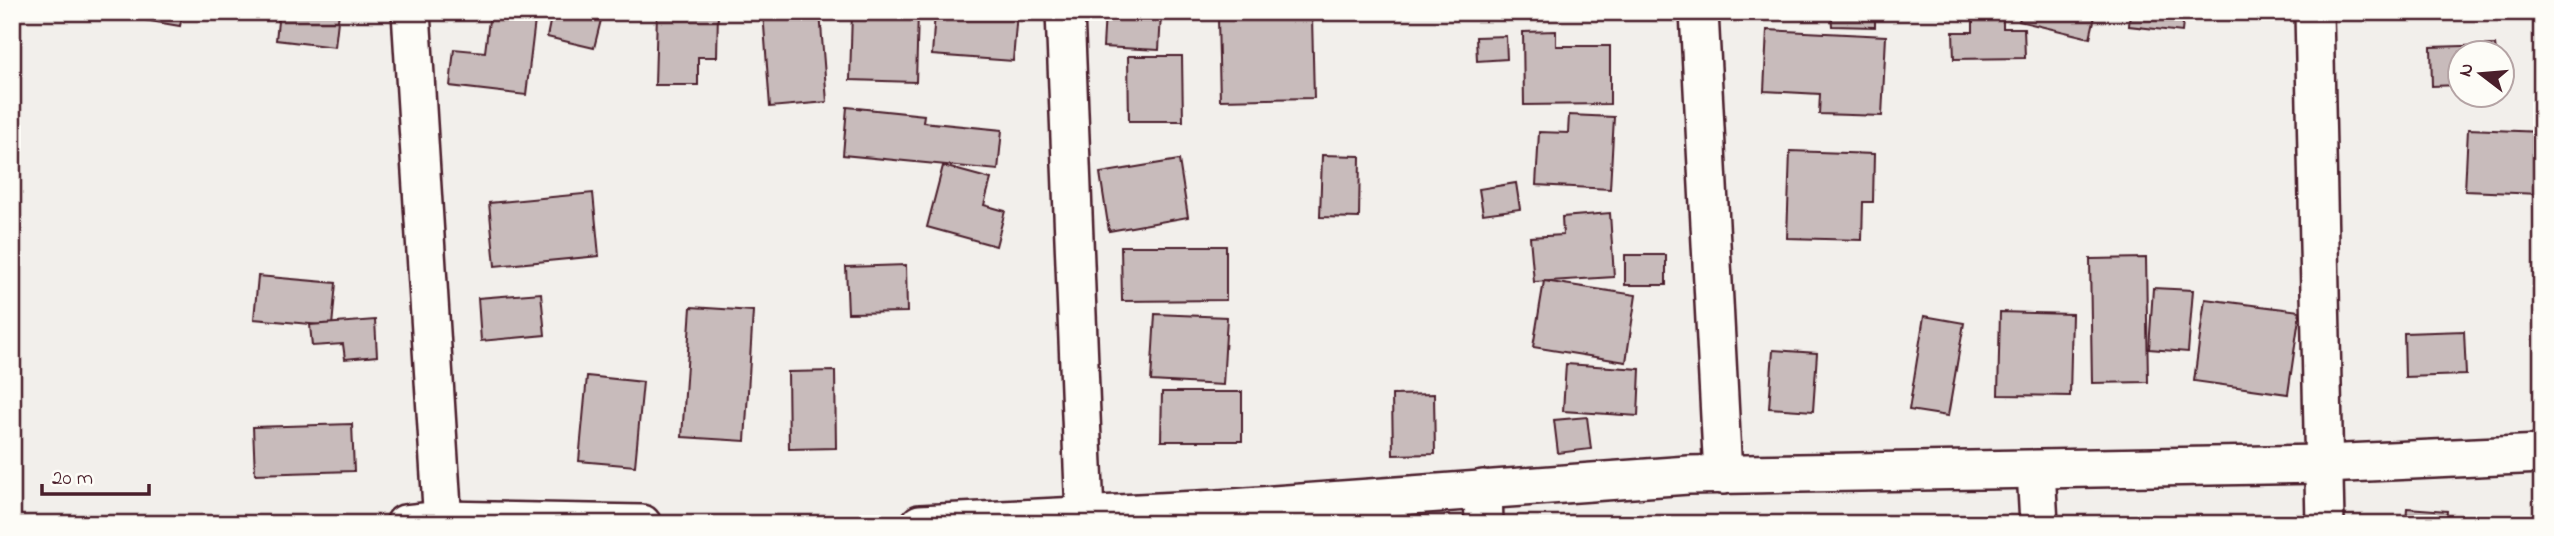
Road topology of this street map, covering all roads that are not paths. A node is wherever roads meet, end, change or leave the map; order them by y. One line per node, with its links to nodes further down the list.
1 (411, 12): 12 (street)
2 (1065, 12): 10 (street)
3 (1699, 12): 8 (street)
4 (2314, 12): 6 (street)
5 (2542, 454): 6 (street)
6 (2324, 464): 7 (street); 17 (street)
7 (2036, 470): 8 (street); 16 (street)
8 (1723, 475): 9 (street)
9 (1483, 507): 11 (street)
10 (1085, 516): 11 (street); 15 (street)
11 (1219, 516)
12 (443, 522): 13 (street); 14 (street)
13 (405, 524)
14 (642, 524)
15 (920, 524)
16 (2039, 524)
17 (2325, 524)

